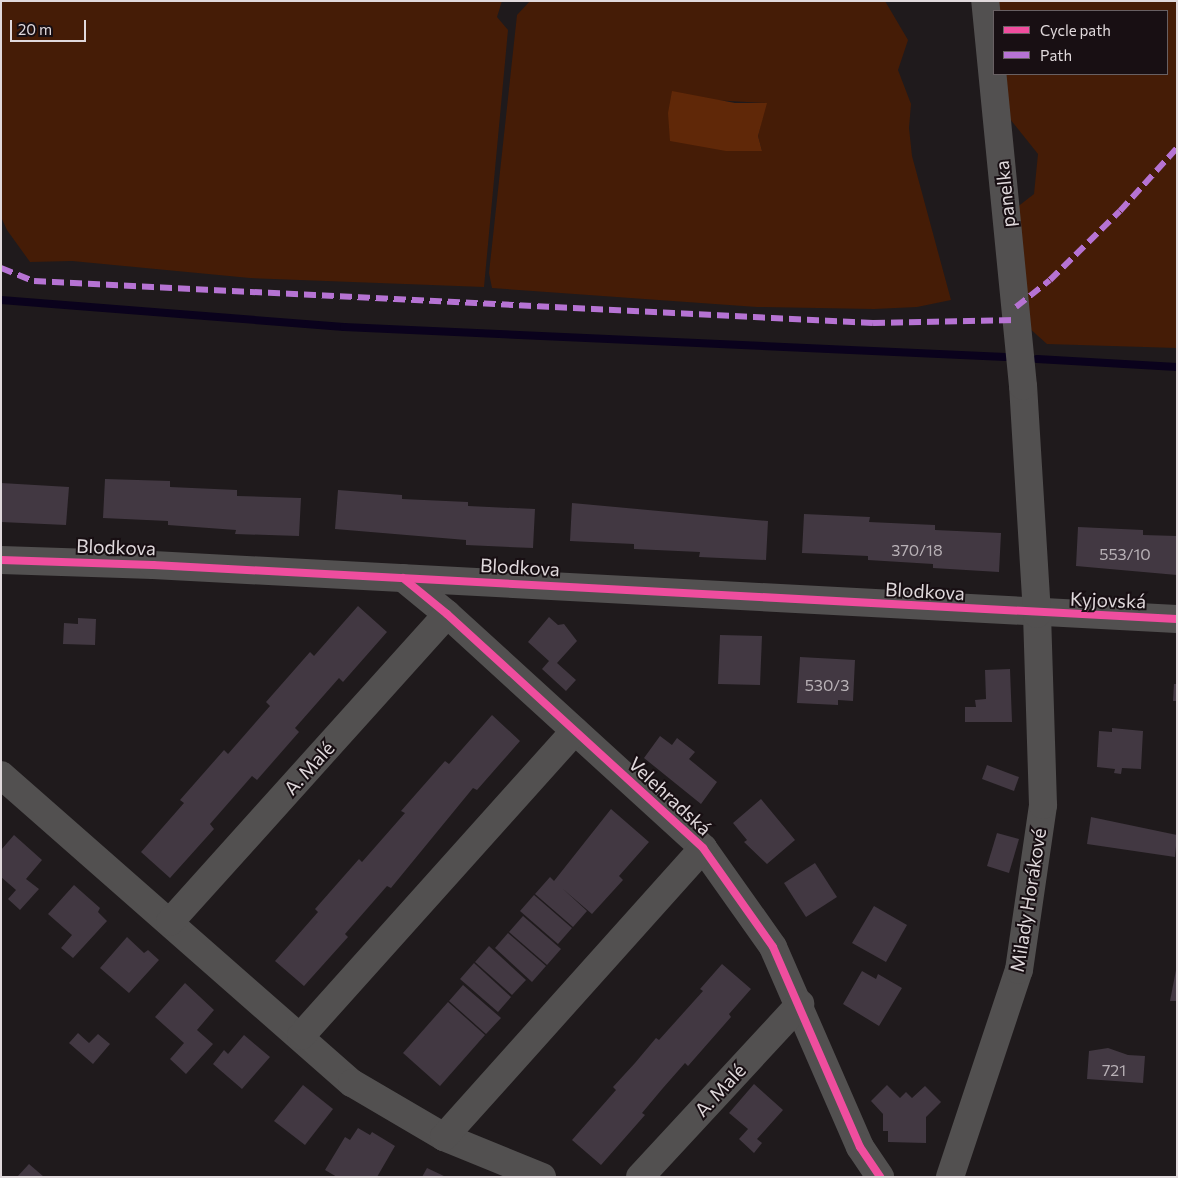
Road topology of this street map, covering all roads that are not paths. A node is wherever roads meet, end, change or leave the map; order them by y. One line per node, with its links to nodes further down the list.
1 (985, 1): 5 (street, panelka)
2 (1, 560): 3 (street, Blodkova)
3 (403, 578): 4 (street, Velehradská); 5 (street, Blodkova)
4 (447, 614): 7 (street, Velehradská); 10 (street, A. Malé)
5 (1037, 614): 6 (street, Kyjovská); 17 (street, Milady Horákové)
6 (1177, 619)
7 (575, 731): 9 (street, Velehradská); 12 (street)
8 (1, 774): 10 (street)
9 (702, 848): 11 (street, Velehradská); 13 (street)
10 (170, 922): 12 (street)
11 (800, 1004): 15 (street, A. Malé); 16 (street, Velehradská)
12 (301, 1036): 13 (street)
13 (444, 1137): 14 (street)
14 (542, 1177)
15 (640, 1177)
16 (880, 1177)
17 (950, 1177)

